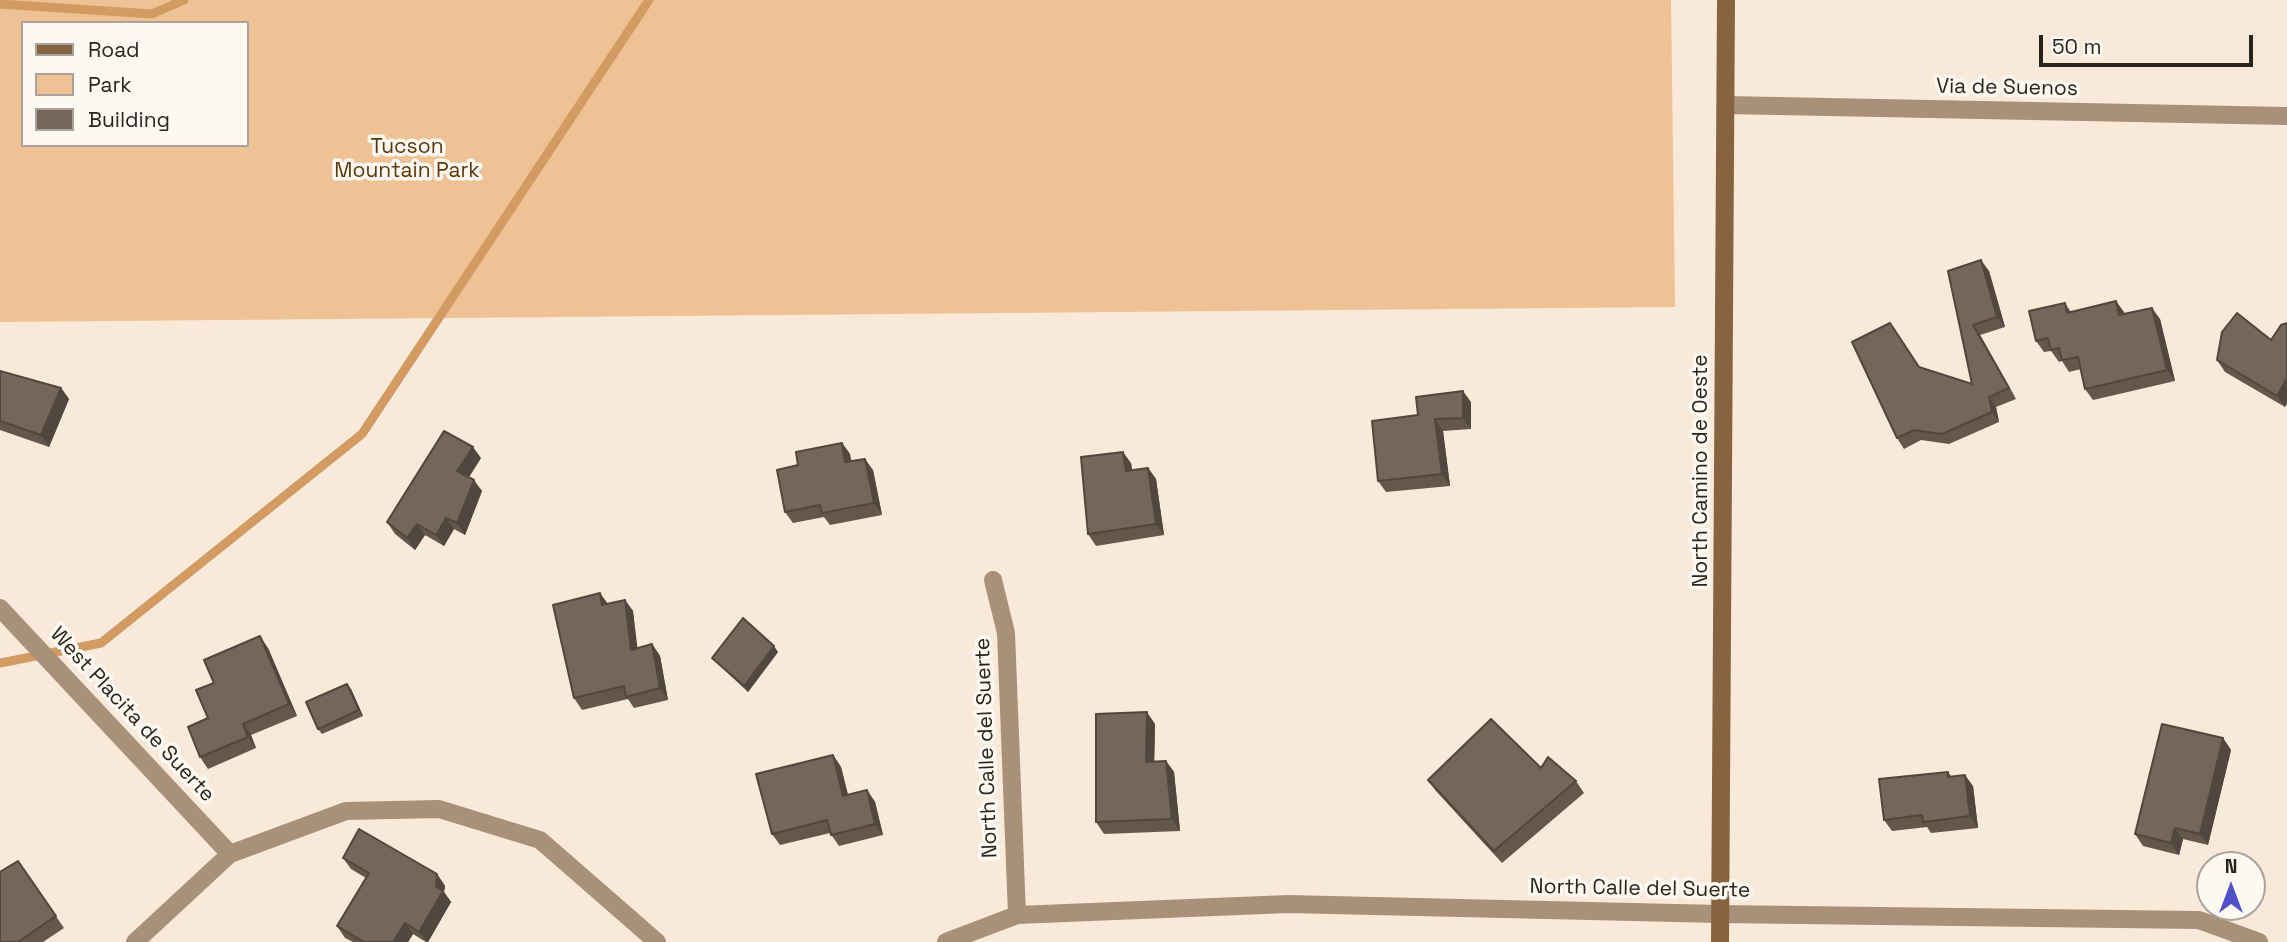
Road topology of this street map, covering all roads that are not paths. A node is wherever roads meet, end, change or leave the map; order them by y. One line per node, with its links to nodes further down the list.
1 (1726, 0): 2 (street, North Camino de Oeste)
2 (1726, 105): 3 (street, Via de Suenos); 7 (street, North Camino de Oeste)
3 (2287, 116)
4 (993, 580): 8 (street, North Calle del Suerte)
5 (0, 607): 6 (street, West Placita de Suerte)
6 (230, 854): 9 (street); 10 (street)
7 (1719, 914): 8 (street, North Calle del Suerte); 12 (street, North Camino de Oeste); 13 (street, North Calle del Suerte)
8 (1017, 915): 11 (street, North Calle del Suerte)
9 (135, 942)
10 (657, 942)
11 (946, 942)
12 (1720, 942)
13 (2259, 942)

